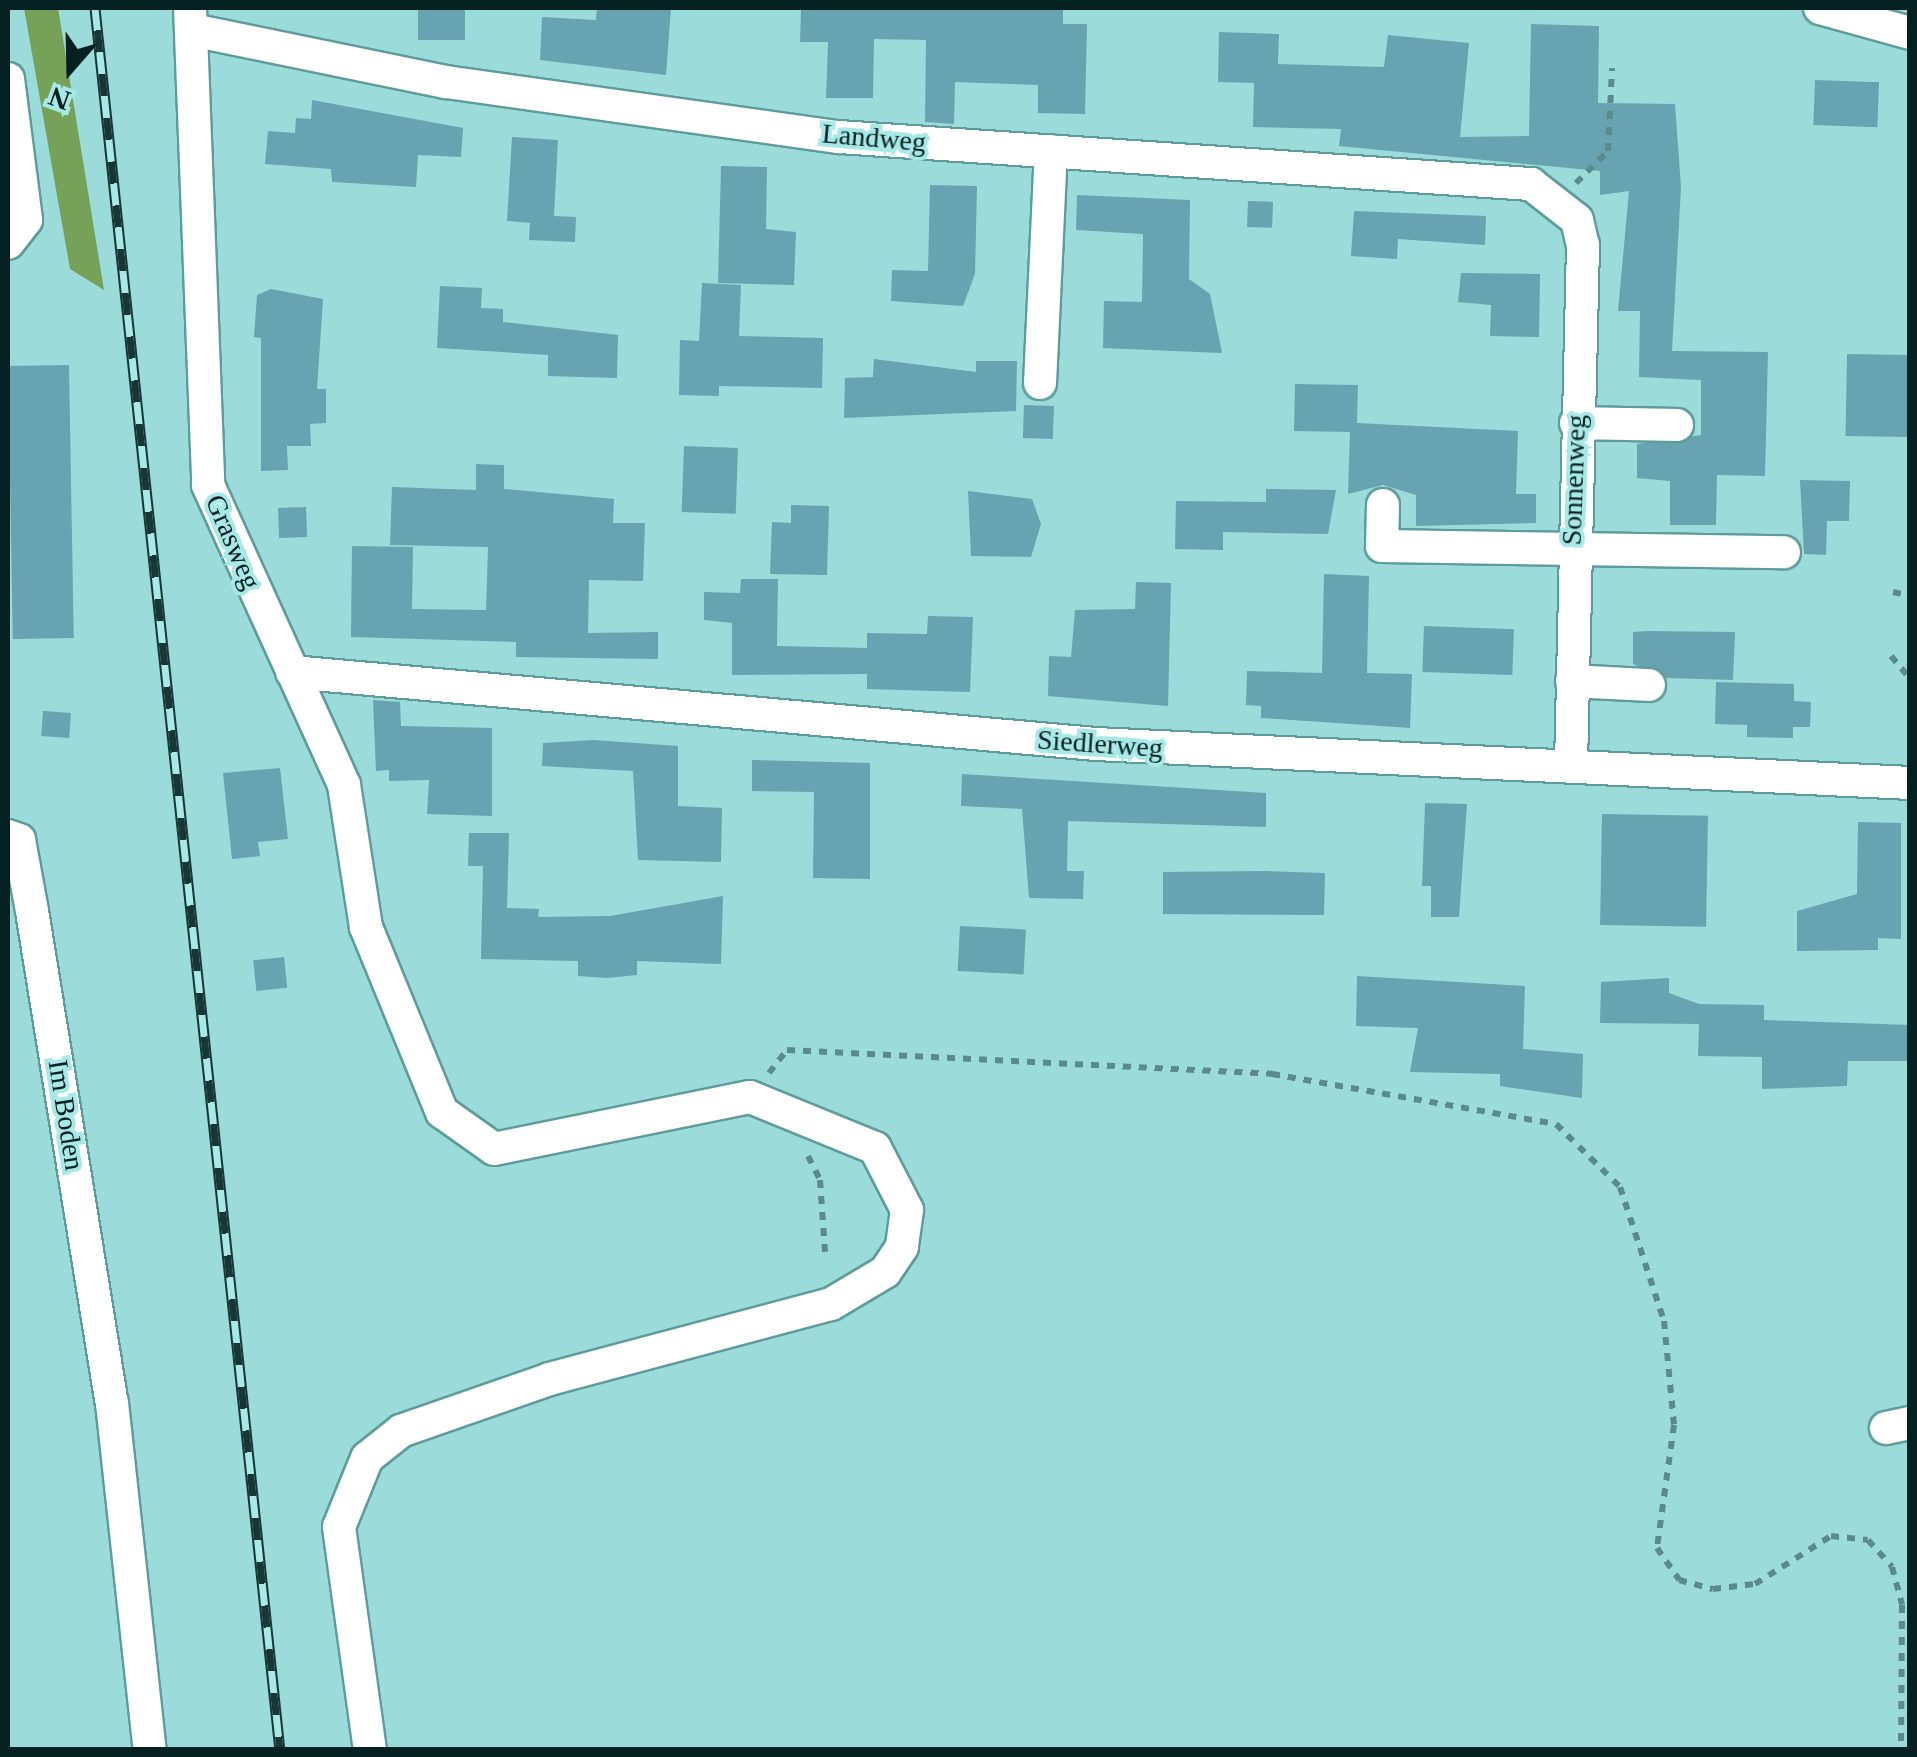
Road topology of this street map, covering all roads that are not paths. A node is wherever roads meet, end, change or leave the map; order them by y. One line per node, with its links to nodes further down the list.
1 (1820, 8): 3 (street)
2 (191, 19): 5 (street, Landweg); 14 (street, Grasweg)
3 (1910, 34)
4 (8, 80): 7 (street)
5 (1051, 150): 6 (street, Landweg); 8 (street)
6 (1559, 200): 9 (street, Sonnenweg)
7 (8, 243)
8 (1040, 383)
9 (1576, 423): 10 (street); 12 (street, Sonnenweg)
10 (1676, 425)
11 (1383, 505): 12 (street)
12 (1571, 547): 13 (street); 15 (street, Sonnenweg)
13 (1784, 552)
14 (292, 672): 17 (street, Siedlerweg); 21 (street, Grasweg)
15 (1572, 680): 16 (street); 17 (street, Sonnenweg)
16 (1649, 685)
17 (1570, 768): 18 (street, Siedlerweg)
18 (1910, 783)
19 (8, 836): 20 (street, Im Boden)
20 (150, 1750)
21 (370, 1750)

